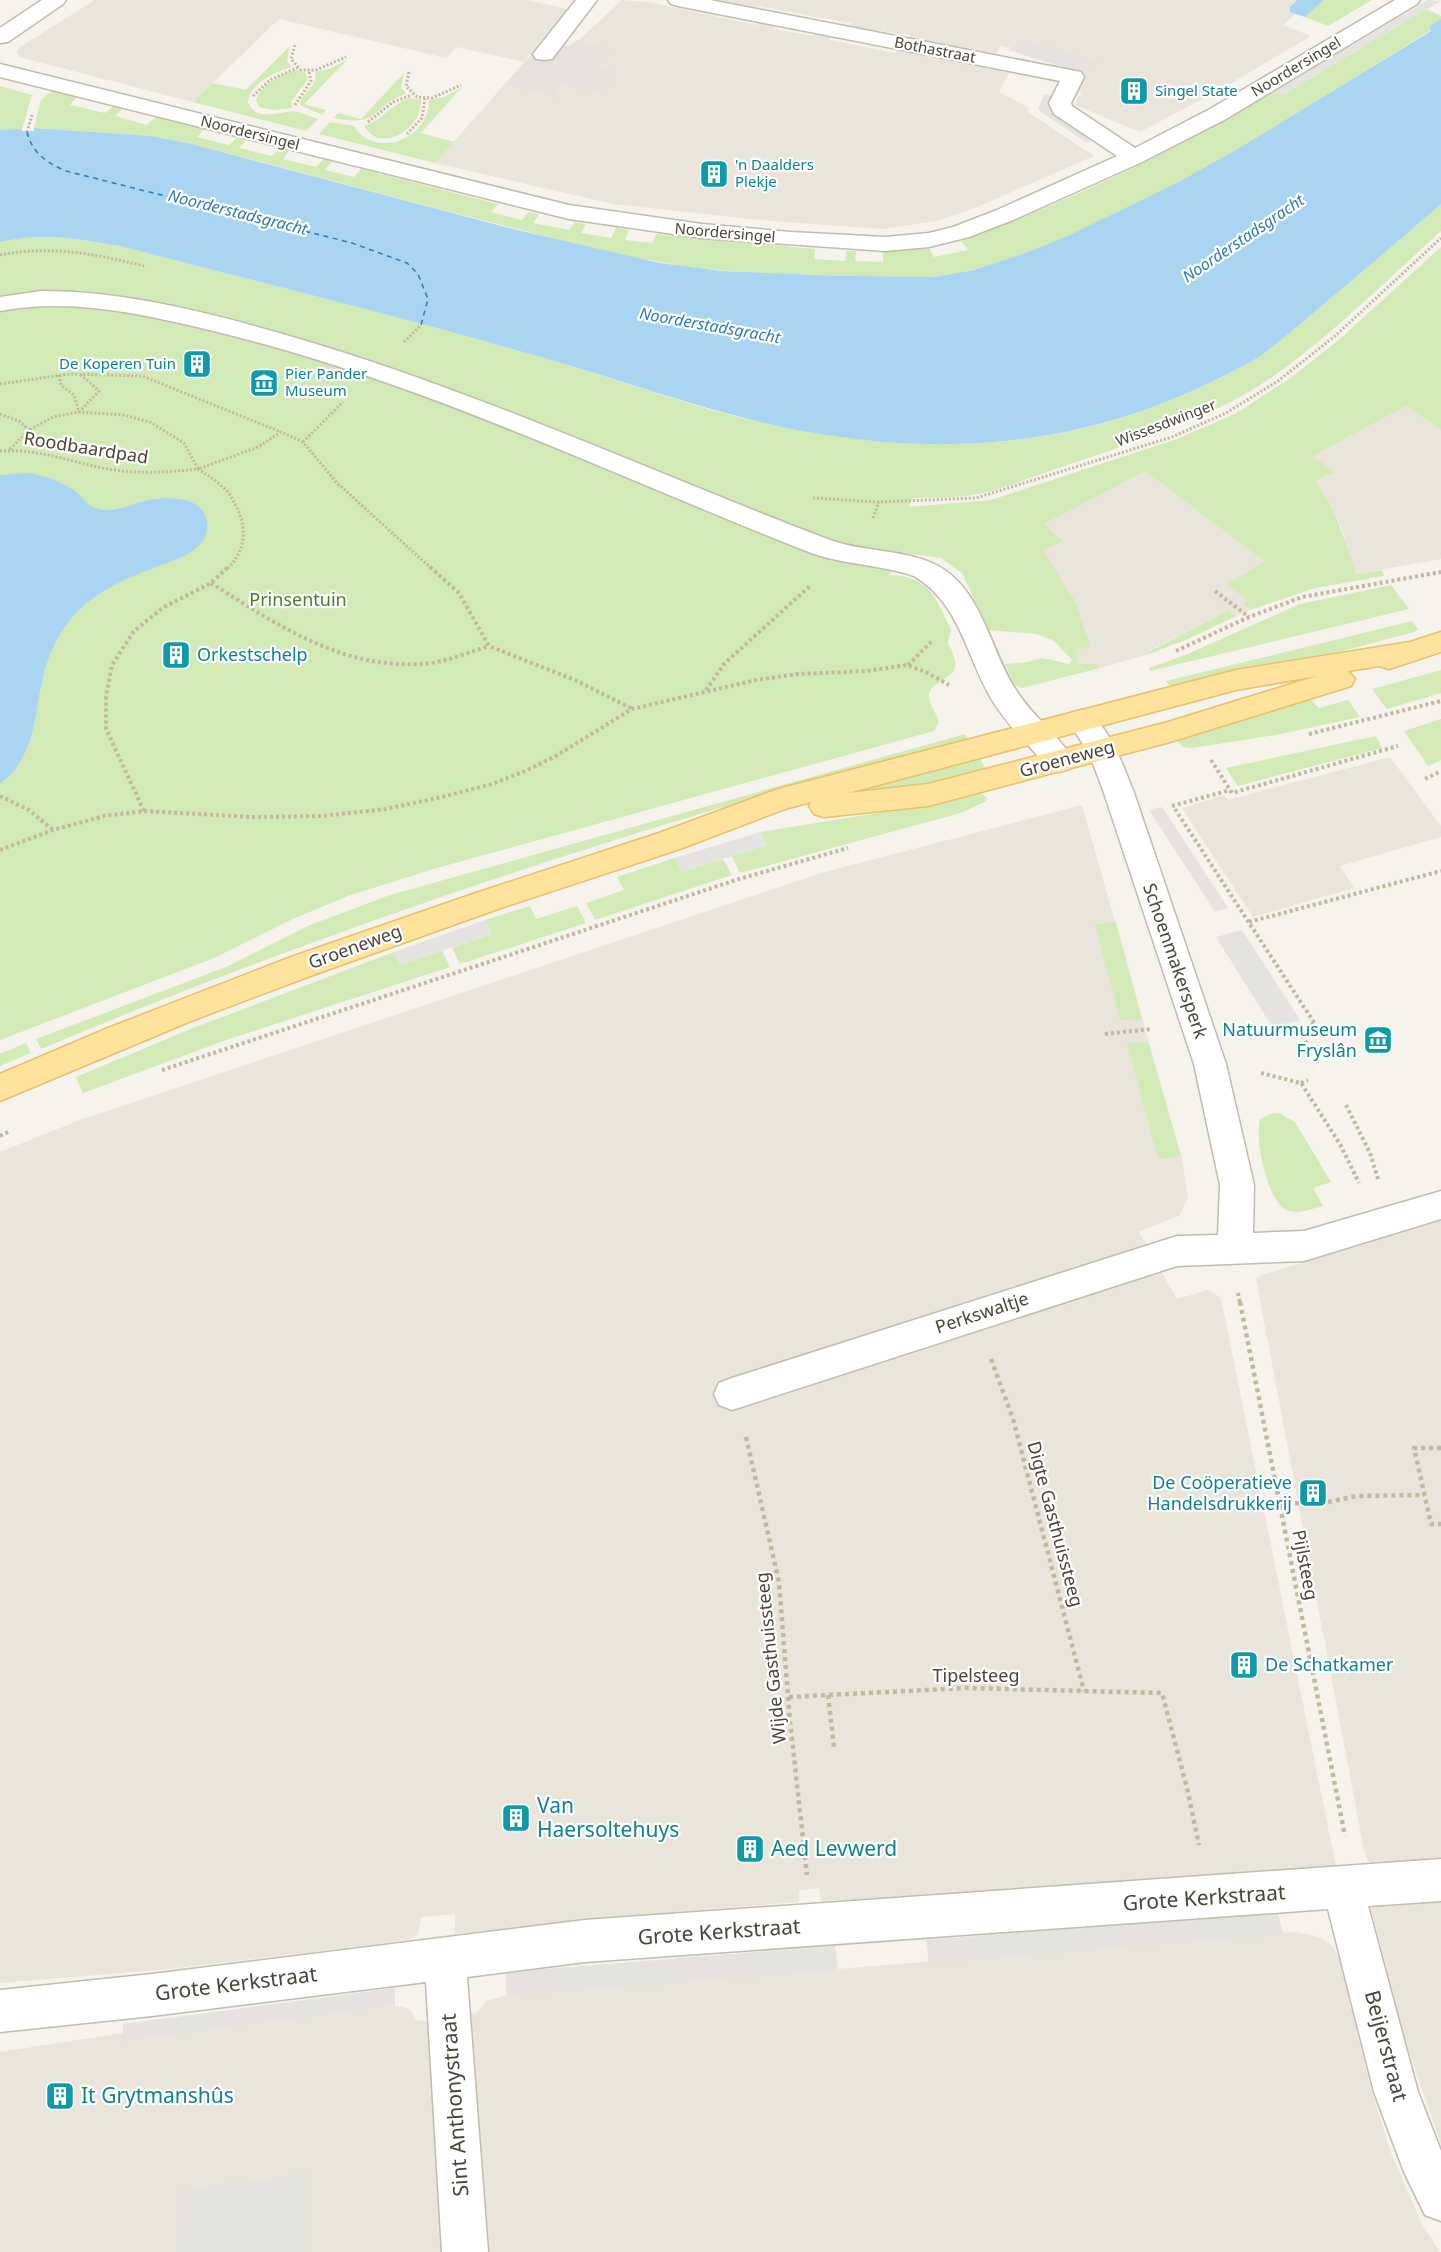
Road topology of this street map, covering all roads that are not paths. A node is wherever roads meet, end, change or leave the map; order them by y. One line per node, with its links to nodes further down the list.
1 (56, 0): 7 (street)
2 (560, 0): 3 (street)
3 (571, 0)
4 (587, 0): 8 (street)
5 (678, 0): 10 (street, Bothastraat)
6 (1410, 0): 10 (street, Noordersingel)
7 (0, 37)
8 (544, 54)
9 (0, 70): 10 (street, Noordersingel)
10 (1134, 158)
11 (0, 304): 15 (street)
12 (1441, 642): 13 (main road, Groeneweg)
13 (1408, 651): 14 (main road, Groeneweg); 16 (main road, Groeneweg)
14 (1081, 720): 15 (main road, Groeneweg); 16 (street, Schoenmakersperk)
15 (1035, 733): 17 (street); 18 (main road, Groeneweg)
16 (1102, 750): 17 (main road, Groeneweg); 21 (street, Schoenmakersperk)
17 (1059, 761): 18 (main road, Groeneweg)
18 (717, 826): 19 (main road, Groeneweg)
19 (0, 1088)
20 (1441, 1205): 21 (street, Perkswaltje)
21 (1235, 1248): 22 (street, Perkswaltje)
22 (732, 1394)
23 (1441, 1880): 24 (street, Grote Kerkstraat)
24 (1350, 1888): 25 (street, Grote Kerkstraat); 27 (street, Beijerstraat)
25 (445, 1958): 26 (street, Grote Kerkstraat); 28 (street, Sint Anthonystraat)
26 (0, 2011)
27 (1441, 2199)
28 (465, 2252)

